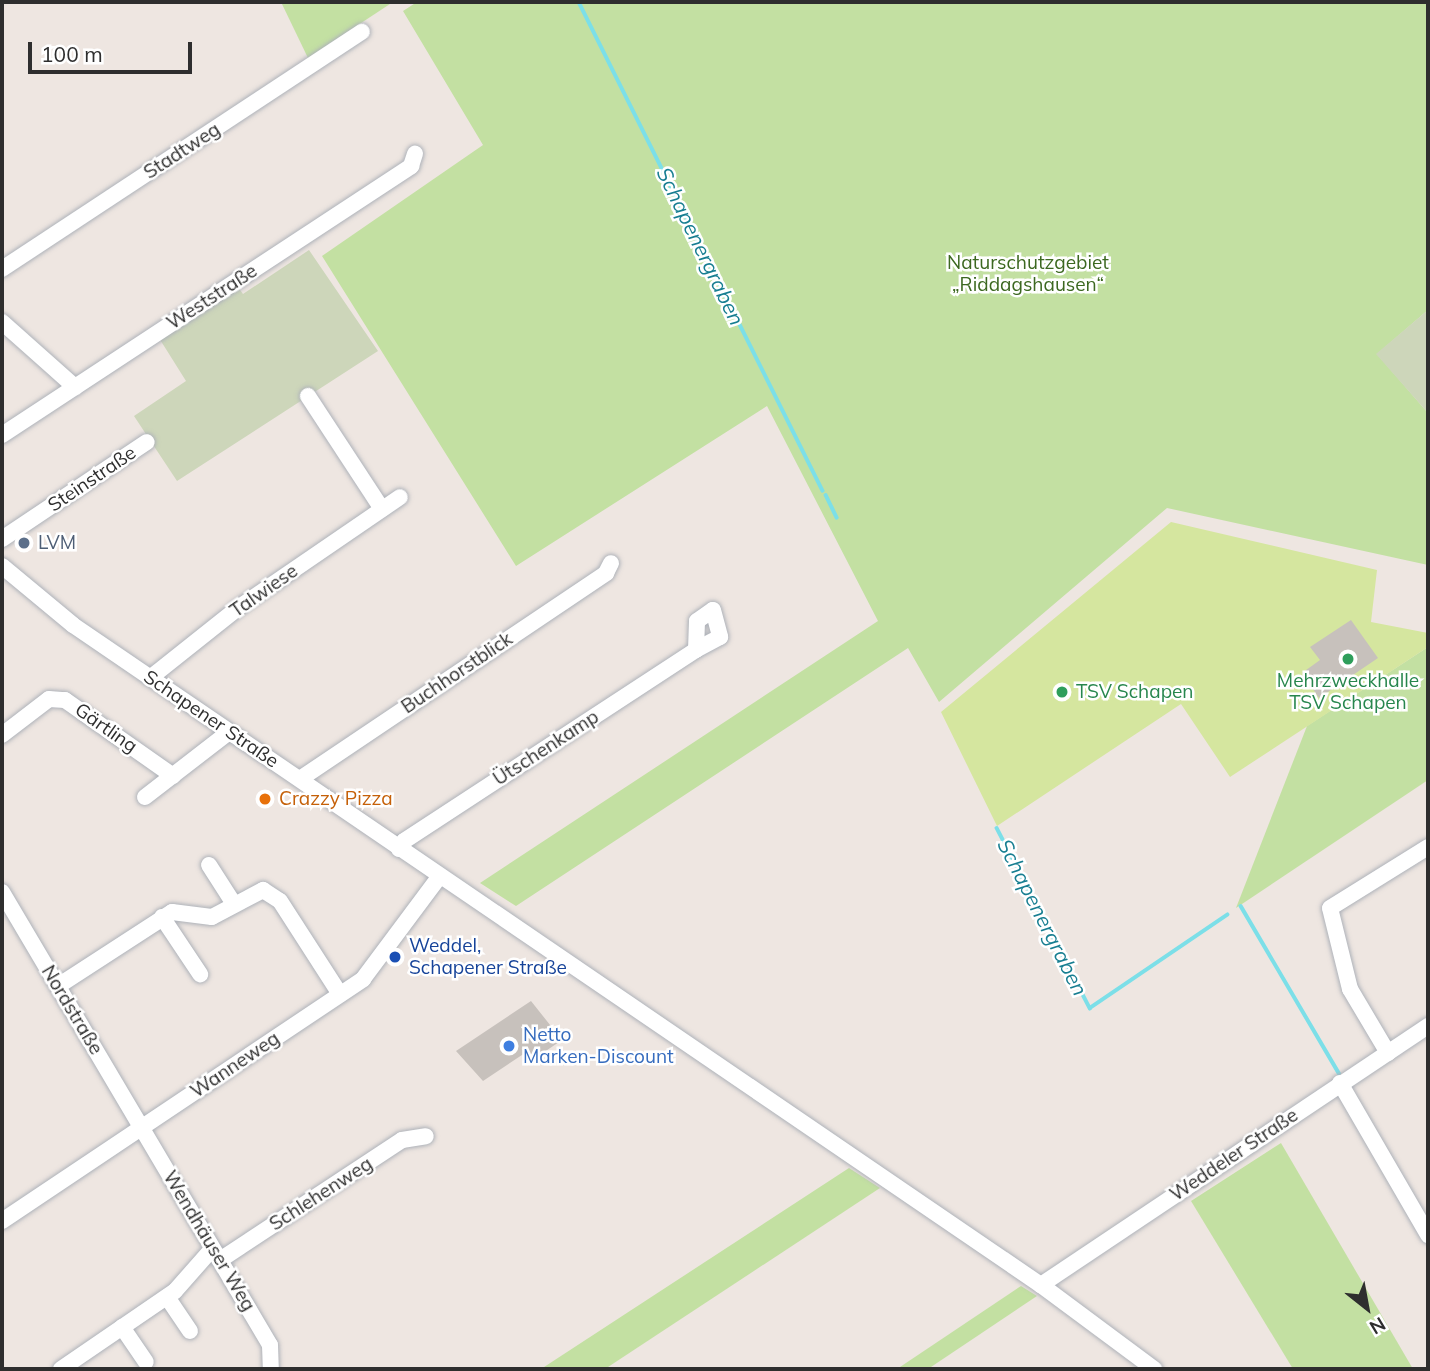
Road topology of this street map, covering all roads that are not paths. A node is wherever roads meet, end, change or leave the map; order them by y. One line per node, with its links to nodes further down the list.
1 (362, 32): 3 (street, Stadtweg)
2 (415, 154): 5 (street, Weststraße)
3 (2, 269)
4 (2, 322): 5 (street)
5 (75, 387): 7 (street, Weststraße)
6 (308, 396): 10 (street)
7 (2, 435)
8 (147, 442): 11 (street, Steinstraße)
9 (400, 497): 10 (street, Talwiese)
10 (382, 509): 15 (street, Talwiese)
11 (2, 539)
12 (611, 563): 19 (street, Buchhorstblick)
13 (2, 566): 15 (street, Schapener Straße)
14 (696, 650): 22 (street, Ütschenkamp)
15 (150, 678): 16 (street, Schapener Straße)
16 (229, 732): 18 (street); 19 (street, Schapener Straße)
17 (2, 735): 18 (street, Gärtling)
18 (173, 776): 20 (street)
19 (300, 779): 22 (street, Schapener Straße)
20 (145, 797)
21 (1428, 847): 32 (street)
22 (399, 849): 24 (street, Schapener Straße)
23 (209, 865): 26 (street)
24 (439, 877): 30 (street, Wanneweg); 39 (street, Schapener Straße)
25 (2, 892): 29 (street, Nordstraße)
26 (234, 904): 27 (street); 30 (street)
27 (162, 917): 28 (street); 29 (street)
28 (200, 974)
29 (58, 986): 34 (street, Nordstraße)
30 (340, 994): 34 (street, Wanneweg)
31 (1428, 1026): 32 (street, Weddeler Straße)
32 (1388, 1053): 33 (street, Weddeler Straße)
33 (1340, 1083): 37 (street); 39 (street, Weddeler Straße)
34 (142, 1127): 36 (street, Wanneweg); 38 (street, Wendhäuser Weg)
35 (426, 1136): 38 (street, Schlehenweg)
36 (2, 1221)
37 (1428, 1235)
38 (216, 1255): 40 (street, Schlehenweg); 44 (street, Wendhäuser Weg)
39 (1041, 1285): 47 (street, Schapener Straße)
40 (167, 1297): 41 (street, Schlehenweg); 42 (street)
41 (122, 1327): 43 (street); 45 (street, Schlehenweg)
42 (190, 1331)
43 (146, 1362)
44 (273, 1362)
45 (75, 1363): 46 (street, Schlehenweg)
46 (61, 1369)
47 (1154, 1369)

